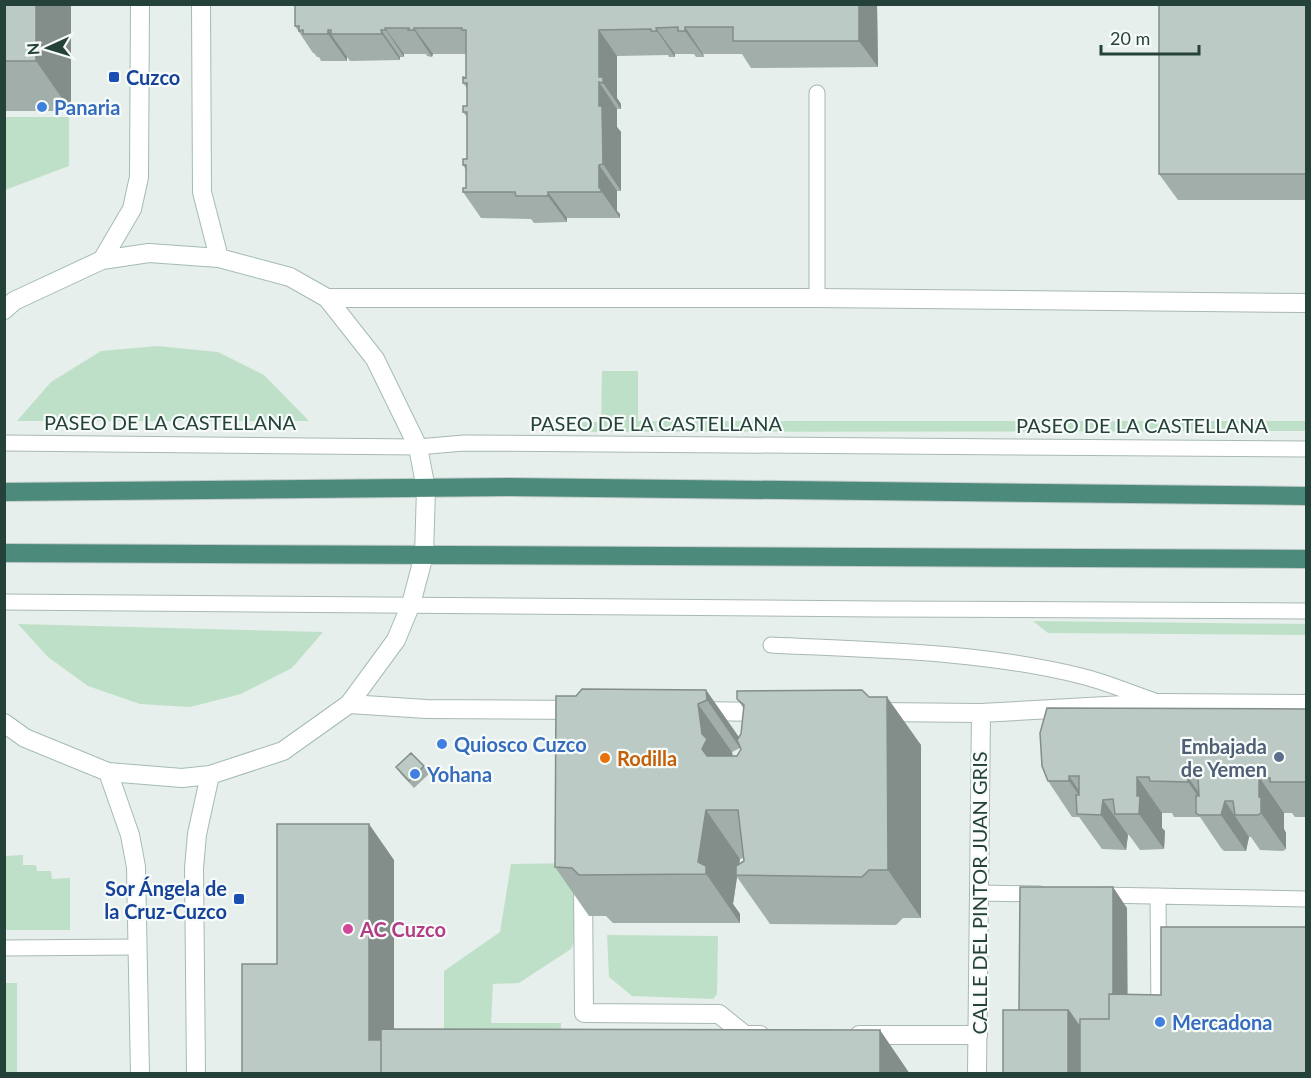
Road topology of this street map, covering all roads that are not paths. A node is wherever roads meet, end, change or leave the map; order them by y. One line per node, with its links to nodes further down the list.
1 (140, 4): 5 (street)
2 (201, 4): 4 (street)
3 (817, 93): 7 (lane)
4 (219, 258): 5 (street); 6 (street)
5 (102, 260): 9 (street)
6 (327, 298): 7 (street); 11 (street)
7 (817, 298): 8 (street)
8 (1306, 303)
9 (8, 304)
10 (4, 443): 11 (lane, PASEO DE LA CASTELLANA)
11 (418, 447): 12 (lane, PASEO DE LA CASTELLANA); 13 (street)
12 (1306, 449)
13 (426, 489): 14 (highway); 15 (highway); 17 (street)
14 (4, 492)
15 (1306, 496)
16 (4, 553): 17 (highway)
17 (424, 555): 18 (highway); 20 (street)
18 (1306, 559)
19 (4, 602): 20 (lane)
20 (411, 604): 21 (lane); 24 (street)
21 (1306, 611)
22 (771, 645): 23 (lane)
23 (1159, 703): 25 (street); 29 (street)
24 (348, 704): 30 (street); 33 (street)
25 (1306, 704)
26 (677, 711): 27 (street)
27 (783, 712)
28 (853, 712): 29 (street)
29 (981, 712): 35 (street, CALLE DEL PINTOR JUAN GRIS)
30 (586, 714)
31 (4, 723): 32 (street)
32 (108, 772): 33 (street); 40 (street)
33 (210, 775): 47 (street)
34 (583, 873): 43 (street)
35 (979, 893): 36 (lane); 45 (street, CALLE DEL PINTOR JUAN GRIS)
36 (1050, 894)
37 (1086, 895): 38 (lane)
38 (1158, 896): 39 (lane); 42 (lane)
39 (1306, 899)
40 (136, 947): 41 (lane); 46 (street)
41 (4, 948)
42 (1159, 1019)
43 (780, 1035)
44 (838, 1035): 45 (street)
45 (978, 1035): 48 (street, CALLE DEL PINTOR JUAN GRIS)
46 (140, 1074)
47 (196, 1074)
48 (977, 1074)

